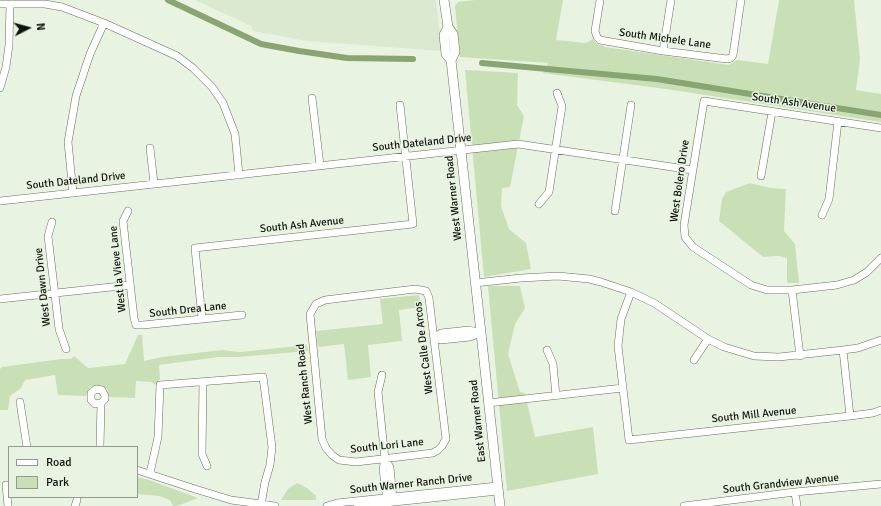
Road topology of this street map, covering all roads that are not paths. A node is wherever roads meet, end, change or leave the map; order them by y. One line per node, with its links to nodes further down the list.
1 (444, 0): 20 (main road, West Warner Road)
2 (600, 0): 8 (street, South Michele Lane)
3 (672, 0): 8 (street)
4 (741, 0): 8 (street, South Michele Lane)
5 (0, 4): 6 (street)
6 (10, 4): 7 (street); 9 (street)
7 (104, 23): 25 (street); 28 (street)
8 (663, 51)
9 (0, 88)
10 (557, 93): 19 (street)
11 (312, 98): 23 (street)
12 (704, 101): 15 (street, South Ash Avenue); 24 (street, West Bolero Drive)
13 (400, 105): 21 (street)
14 (632, 105): 22 (street)
15 (772, 112): 16 (street, South Ash Avenue); 26 (street)
16 (838, 121): 17 (street, South Ash Avenue); 33 (street)
17 (881, 128)
18 (150, 148): 27 (street)
19 (556, 148): 20 (street, South Dateland Drive); 22 (street, South Dateland Drive); 30 (street)
20 (461, 150): 21 (street, South Dateland Drive); 36 (main road, West Warner Road)
21 (406, 155): 23 (street, South Dateland Drive); 44 (street, South Ash Avenue)
22 (624, 160): 24 (street, South Dateland Drive); 32 (street)
23 (320, 165): 25 (street, South Dateland Drive)
24 (692, 170): 38 (street, West Bolero Drive)
25 (239, 175): 27 (street, South Dateland Drive)
26 (761, 176)
27 (154, 183): 28 (street, South Dateland Drive)
28 (73, 193): 29 (street, South Dateland Drive)
29 (0, 200)
30 (539, 204)
31 (128, 211): 37 (street, West la Vieve Lane)
32 (614, 211)
33 (822, 215)
34 (52, 222): 39 (street, West Dawn Drive)
35 (881, 258): 38 (street, West Bolero Drive)
36 (475, 283): 40 (street); 46 (main road, West Warner Road)
37 (130, 285): 39 (street); 45 (street, West la Vieve Lane)
38 (792, 290): 53 (street)
39 (55, 292): 41 (street); 50 (street, West Dawn Drive)
40 (631, 292): 48 (street); 57 (street)
41 (0, 298)
42 (313, 308): 47 (street, West Calle De Arcos); 67 (street, West Ranch Road)
43 (242, 315): 44 (street, South Drea Lane)
44 (202, 318): 45 (street, South Drea Lane)
45 (136, 325)
46 (480, 333): 47 (street); 61 (main road, East Warner Road)
47 (434, 338): 66 (street, West Calle De Arcos)
48 (708, 339): 53 (street); 54 (street)
49 (881, 340): 52 (street)
50 (66, 349)
51 (547, 350): 58 (street)
52 (843, 350): 53 (street); 63 (street)
53 (800, 356)
54 (694, 360)
55 (382, 375): 68 (street)
56 (203, 382): 69 (street); 71 (street); 78 (street)
57 (623, 388): 58 (street); 63 (street, South Mill Avenue)
58 (556, 396): 61 (street)
59 (20, 402): 64 (street)
60 (101, 403): 65 (street)
61 (488, 403): 74 (main road, East Warner Road)
62 (881, 410): 63 (street, South Mill Avenue)
63 (850, 416)
64 (27, 446)
65 (100, 446)
66 (442, 446): 68 (street, South Lori Lane)
67 (332, 455): 68 (street, South Lori Lane)
68 (385, 459): 76 (street)
69 (207, 466)
70 (138, 470): 71 (street)
71 (150, 473): 77 (street)
72 (881, 484): 75 (street, South Grandview Avenue)
73 (5, 485): 80 (street)
74 (498, 488): 76 (street, South Warner Ranch Drive); 84 (main road, East Warner Road)
75 (795, 492): 79 (street, South Grandview Avenue); 86 (street)
76 (390, 501): 82 (street, South Warner Ranch Drive); 83 (street, South Warner Ranch Drive)
77 (231, 503): 78 (street)
78 (261, 504): 81 (street)
79 (712, 504): 85 (street, South Grandview Avenue)
80 (8, 506)
81 (275, 506)
82 (328, 506)
83 (357, 506)
84 (500, 506)
85 (684, 506)
86 (796, 506)

